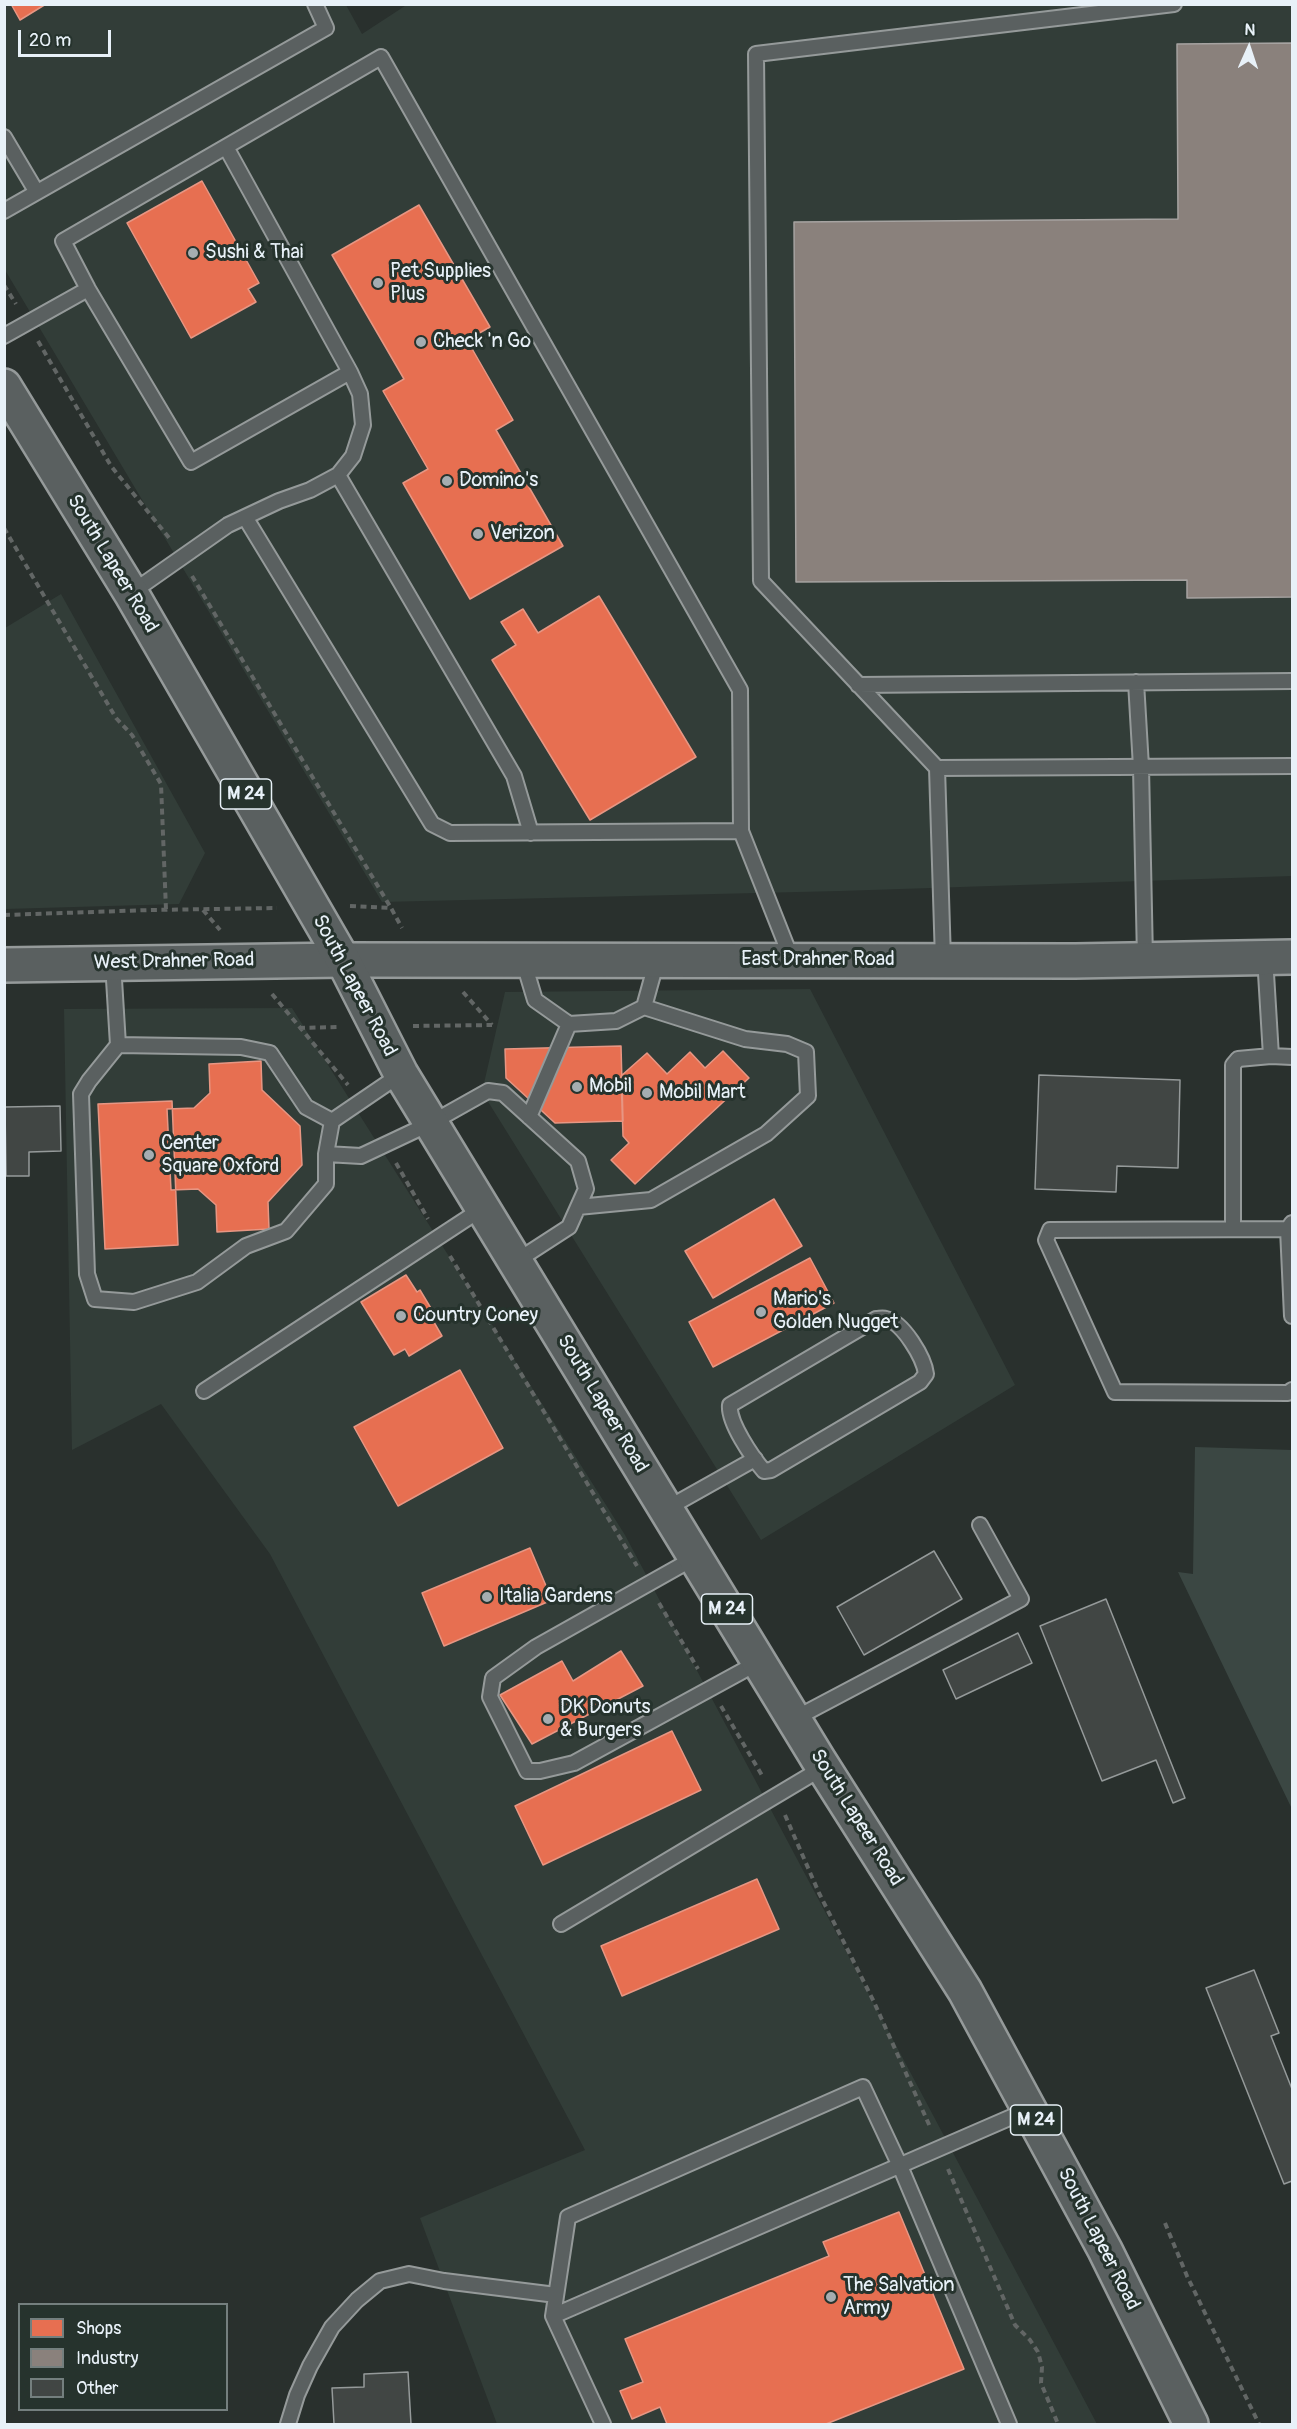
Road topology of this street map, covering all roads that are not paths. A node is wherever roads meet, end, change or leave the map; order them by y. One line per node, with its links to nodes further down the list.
1 (315, 4): 5 (lane)
2 (1174, 4): 16 (lane)
3 (4, 137): 5 (lane)
4 (226, 147): 7 (lane); 9 (lane); 20 (lane)
5 (36, 191): 6 (lane)
6 (4, 211)
7 (88, 290): 8 (lane); 9 (lane)
8 (4, 336)
9 (350, 372): 11 (lane)
10 (4, 387): 13 (main road, South Lapeer Road / M 24)
11 (338, 476): 12 (lane); 21 (lane)
12 (245, 518): 13 (lane); 21 (lane)
13 (131, 593): 23 (main road, South Lapeer Road / M 24)
14 (1293, 681): 15 (lane)
15 (1136, 682): 16 (lane); 18 (lane)
16 (858, 685): 19 (lane)
17 (1293, 766): 18 (lane)
18 (1141, 767): 19 (lane); 28 (lane)
19 (937, 768): 27 (lane)
20 (741, 831): 21 (lane); 26 (lane)
21 (531, 832)
22 (1279, 957): 28 (main road, East Drahner Road); 34 (lane)
23 (343, 960): 24 (main road, East Drahner Road); 29 (main road, West Drahner Road); 36 (main road, South Lapeer Road / M 24)
24 (523, 960): 25 (main road, East Drahner Road); 32 (lane)
25 (657, 960): 26 (main road, East Drahner Road); 31 (lane)
26 (792, 960): 27 (main road, East Drahner Road)
27 (943, 960): 28 (main road, East Drahner Road)
28 (1145, 960)
29 (113, 963): 30 (main road, West Drahner Road); 33 (lane)
30 (4, 964)
31 (644, 1007): 32 (lane); 41 (lane)
32 (569, 1024): 37 (lane)
33 (118, 1045): 38 (lane); 40 (lane)
34 (1271, 1056): 35 (lane); 44 (lane)
35 (1293, 1057)
36 (401, 1074): 38 (lane); 39 (main road, South Lapeer Road / M 24)
37 (529, 1117): 39 (lane); 41 (lane)
38 (332, 1121): 40 (lane)
39 (431, 1123): 40 (lane); 42 (main road, South Lapeer Road / M 24)
40 (326, 1154)
41 (578, 1207): 45 (lane)
42 (483, 1208): 45 (main road, South Lapeer Road / M 24); 47 (lane)
43 (1291, 1226): 44 (lane); 46 (lane)
44 (1233, 1229): 48 (lane)
45 (515, 1262): 50 (main road, South Lapeer Road / M 24)
46 (1293, 1316)
47 (204, 1390)
48 (1293, 1390)
49 (755, 1460): 49 (lane); 50 (lane)
50 (666, 1509): 52 (main road, South Lapeer Road / M 24)
51 (980, 1526): 54 (lane)
52 (696, 1557): 53 (main road, South Lapeer Road / M 24); 53 (lane)
53 (759, 1662): 54 (main road, South Lapeer Road / M 24)
54 (794, 1719): 55 (main road, South Lapeer Road / M 24)
55 (824, 1767): 56 (lane); 57 (main road, South Lapeer Road / M 24)
56 (561, 1924)
57 (1030, 2109): 58 (lane); 64 (main road, South Lapeer Road / M 24)
58 (900, 2166): 59 (lane); 60 (lane); 63 (lane)
59 (556, 2295): 60 (lane); 61 (lane)
60 (553, 2316): 62 (lane)
61 (288, 2424)
62 (603, 2424)
63 (1009, 2424)
64 (1191, 2424)

